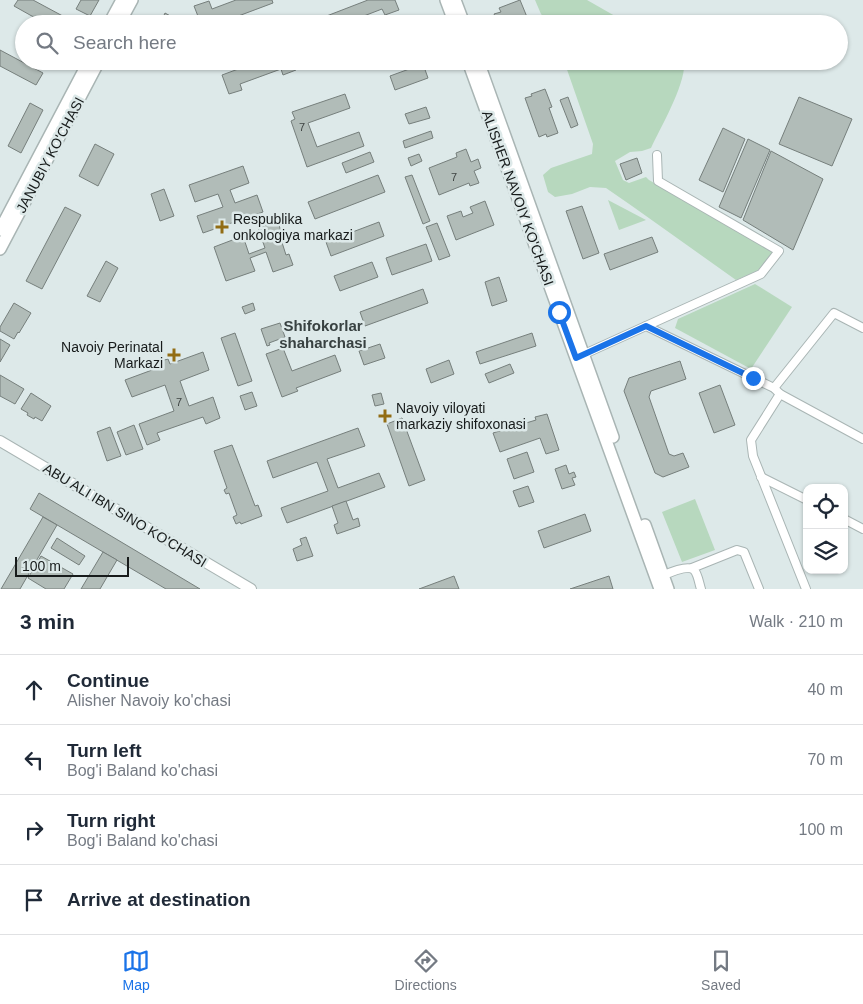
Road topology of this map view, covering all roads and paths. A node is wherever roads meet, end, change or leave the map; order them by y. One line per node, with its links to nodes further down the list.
1 (122, 0): 5 (main road)
2 (132, 0): 6 (main road)
3 (446, 0): 7 (main road)
4 (455, 0): 8 (main road)
5 (114, 15)
6 (124, 15)
7 (452, 15)
8 (461, 15)
9 (84, 70): 14 (main road, JANUBIY KO'CHASI)
10 (94, 70): 15 (main road, JANUBIY KO'CHASI)
11 (471, 70): 18 (main road, ALISHER NAVOIY KO'CHASI)
12 (481, 70): 18 (main road, ALISHER NAVOIY KO'CHASI)
13 (657, 155): 16 (street)
14 (0, 230)
15 (0, 249)
16 (646, 326): 18 (street); 19 (street)
17 (863, 328): 19 (street)
18 (579, 356): 29 (main road, ALISHER NAVOIY KO'CHASI)
19 (774, 388): 20 (street)
20 (780, 394): 21 (street); 24 (street)
21 (863, 439)
22 (0, 440): 31 (street, ABU ALI IBN SINO KO'CHASI)
23 (0, 448): 30 (street, ABU ALI IBN SINO KO'CHASI)
24 (762, 477): 25 (street); 35 (street)
25 (803, 498)
26 (848, 521): 27 (street)
27 (863, 529)
28 (692, 568): 29 (street); 33 (street); 34 (street)
29 (659, 581): 32 (main road, ALISHER NAVOIY KO'CHASI)
30 (238, 589)
31 (250, 589)
32 (668, 589)
33 (701, 589)
34 (759, 589)
35 (806, 589)

